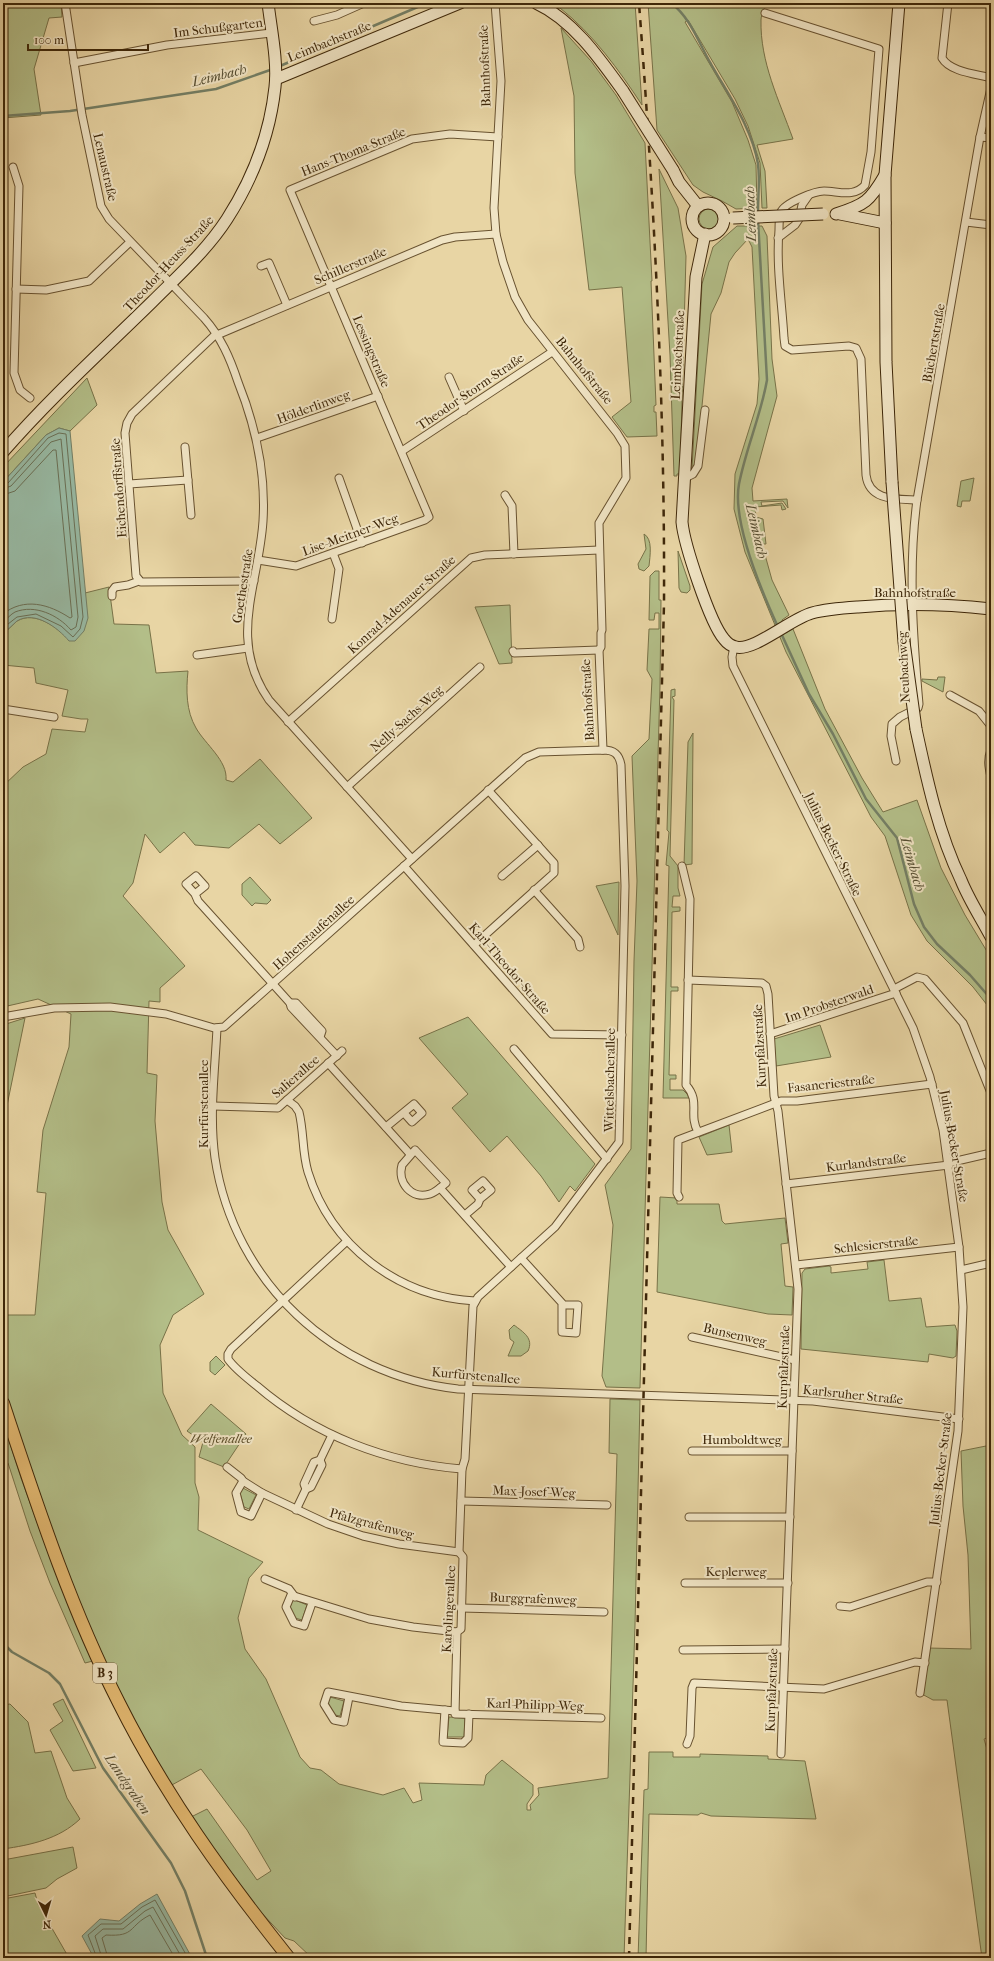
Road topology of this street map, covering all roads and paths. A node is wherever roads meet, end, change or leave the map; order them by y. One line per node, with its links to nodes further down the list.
1 (65, 3): 12 (street, Lenaustraße)
2 (268, 3): 11 (street, Theodor-Heuss-Straße)
3 (364, 3): 10 (street)
4 (460, 3): 13 (street, Leimbachstraße)
5 (495, 3): 16 (street, Bahnhofstraße)
6 (536, 3): 23 (street, bridge)
7 (898, 3): 20 (street)
8 (948, 3): 14 (street)
9 (765, 13): 22 (street)
10 (314, 21)
11 (271, 32): 12 (street, Im Schußgarten); 13 (street, Theodor-Heuss-Straße)
12 (74, 63): 32 (street, Lenaustraße)
13 (275, 70): 34 (street, Theodor-Heuss-Straße)
14 (991, 78)
15 (991, 88): 17 (street, Büchertstraße)
16 (498, 137): 21 (street, Hans-Thoma-Straße); 29 (street, Bahnhofstraße)
17 (980, 137): 18 (street); 26 (street, Büchertstraße)
18 (991, 138)
19 (13, 167): 36 (street)
20 (885, 175): 24 (street); 27 (street)
21 (290, 190): 35 (street, Lessingstraße)
22 (809, 195): 31 (street); 31 (street)
23 (698, 206): 25 (street); 30 (street)
24 (836, 214): 25 (street, bridge); 27 (street)
25 (729, 218): 30 (street)
26 (966, 222): 28 (street); 54 (street, Büchertstraße)
27 (885, 223): 92 (street, bridge)
28 (991, 225)
29 (496, 234): 35 (street, Schillerstraße); 39 (street, Bahnhofstraße)
30 (704, 234): 50 (street, Leimbachstraße)
31 (778, 238): 54 (street)
32 (130, 242): 34 (street, Lenaustraße); 36 (street)
33 (261, 266): 37 (street)
34 (171, 284): 38 (street, Goethestraße); 48 (street, Theodor-Heuss-Straße)
35 (331, 286): 37 (street, Schillerstraße); 41 (street, Lessingstraße)
36 (16, 289): 42 (street)
37 (287, 305): 38 (street, Schillerstraße)
38 (217, 334): 45 (street, Goethestraße); 52 (street, Eichendorffstraße)
39 (552, 352): 44 (street, Theodor-Storm-Straße); 58 (street, Bahnhofstraße)
40 (449, 377): 44 (street)
41 (378, 396): 45 (street, Hölderlinweg); 47 (street, Lessingstraße)
42 (30, 398)
43 (705, 410): 50 (street)
44 (464, 411): 47 (street, Theodor-Storm-Straße)
45 (257, 438): 61 (street, Goethestraße)
46 (185, 447): 51 (street)
47 (402, 451): 56 (street, Lessingstraße)
48 (3, 452)
49 (339, 478): 57 (street)
50 (685, 478): 68 (street, Leimbachstraße)
51 (188, 480): 52 (street); 55 (street)
52 (129, 484): 62 (street, Eichendorffstraße)
53 (505, 495): 60 (street)
54 (917, 500): 65 (street, Büchertstraße)
55 (191, 515)
56 (425, 520): 57 (street, Lise-Meitner-Weg)
57 (362, 542): 59 (street, Lise-Meitner-Weg)
58 (599, 550): 60 (street, Konrad-Adenauer-Straße); 70 (street, Bahnhofstraße)
59 (334, 553): 61 (street, Lise-Meitner-Weg); 67 (street)
60 (514, 554): 77 (street, Konrad-Adenauer-Straße)
61 (258, 560): 63 (street, Goethestraße)
62 (139, 581): 63 (street); 64 (street)
63 (254, 581): 69 (street, Goethestraße)
64 (112, 596)
65 (912, 604): 66 (street, Bahnhofstraße); 68 (street, Bahnhofstraße); 81 (street, Neubachweg)
66 (991, 609)
67 (332, 619)
68 (734, 646): 97 (street, Julius-Becker-Straße)
69 (248, 648): 72 (street); 77 (street, Goethestraße)
70 (599, 650): 71 (street); 79 (street, Bahnhofstraße)
71 (512, 652)
72 (198, 655)
73 (480, 667): 83 (street, Nelly-Sachs-Weg)
74 (950, 695): 78 (street)
75 (3, 709): 76 (street)
76 (54, 717)
77 (288, 722): 83 (street, Goethestraße)
78 (991, 726)
79 (603, 750): 84 (street, Hohenstaufenallee); 101 (street, Wittelsbacherallee)
80 (991, 750): 82 (street)
81 (896, 761)
82 (991, 777)
83 (347, 787): 86 (street, Goethestraße)
84 (488, 790): 85 (street); 86 (street, Hohenstaufenallee)
85 (538, 845): 89 (street); 90 (street)
86 (412, 859): 87 (street, Hohenstaufenallee)
87 (404, 866): 93 (street, Karl-Theodor-Straße); 96 (street, Hohenstaufenallee)
88 (682, 866): 95 (street)
89 (502, 876)
90 (534, 890): 93 (street); 94 (street)
91 (195, 894): 96 (street)
92 (991, 937)
93 (474, 945): 101 (street, Karl-Theodor-Straße)
94 (580, 947)
95 (688, 980): 100 (street, Kurpfalzstraße); 111 (street)
96 (272, 984): 99 (street, Hohenstaufenallee); 103 (street, Salierallee)
97 (895, 991): 100 (street, Im Probsterwald); 104 (street, Julius-Becker-Straße); 105 (street, Im Probsterwald)
98 (3, 1017): 99 (street)
99 (217, 1028): 108 (street, Kurfürstenallee)
100 (770, 1034): 107 (street, Kurpfalzstraße)
101 (622, 1035): 114 (street, Wittelsbacherallee)
102 (514, 1049): 114 (street)
103 (328, 1063): 106 (street, Salierallee); 110 (street)
104 (932, 1084): 107 (street, Fasaneriestraße); 115 (street, Julius-Becker-Straße)
105 (991, 1093)
106 (287, 1100): 108 (street, Salierallee); 121 (street)
107 (776, 1102): 111 (street, Fasaneriestraße); 116 (street, Kurpfalzstraße)
108 (213, 1106): 128 (street, Kurfürstenallee)
109 (404, 1113): 110 (street)
110 (386, 1126): 113 (street)
111 (698, 1132): 118 (street, Fasaneriestraße)
112 (991, 1153): 115 (street, Kurlandstraße)
113 (410, 1154): 117 (street); 117 (street)
114 (607, 1159): 123 (street, Wittelsbacherallee)
115 (948, 1164): 116 (street, Kurlandstraße); 122 (street, Julius-Becker-Straße)
116 (786, 1184): 125 (street, Kurpfalzstraße)
117 (440, 1188): 120 (street)
118 (679, 1197)
119 (480, 1199): 120 (street)
120 (465, 1215): 126 (street)
121 (347, 1241): 128 (street); 129 (street)
122 (959, 1247): 125 (street, Schlesierstraße); 127 (street, Julius-Becker-Straße)
123 (522, 1258): 126 (street, Wittelsbacherallee); 130 (street)
124 (991, 1263): 127 (street)
125 (796, 1265): 132 (street, Kurpfalzstraße)
126 (512, 1267): 129 (street, Wittelsbacherallee)
127 (961, 1270): 137 (street, Julius-Becker-Straße)
128 (282, 1301): 133 (street, Kurfürstenallee); 138 (street)
129 (475, 1301): 133 (street)
130 (563, 1305)
131 (692, 1337): 132 (street, Bunsenweg)
132 (795, 1360): 135 (street, Kurpfalzstraße)
133 (468, 1389): 134 (street, Kurfürstenallee); 142 (street, Karolingerallee)
134 (648, 1396): 135 (street, Karlsruher Straße)
135 (794, 1400): 137 (street, Karlsruher Straße); 140 (street, Kurpfalzstraße)
136 (3, 1403): 173 (main road, B 3)
137 (959, 1419): 152 (street, Julius-Becker-Straße)
138 (332, 1435): 142 (street); 147 (street)
139 (692, 1451): 140 (street, Humboldtweg)
140 (792, 1451): 149 (street, Kurpfalzstraße)
141 (226, 1467): 143 (street, Pfalzgrafenweg)
142 (462, 1469): 145 (street, Karolingerallee)
143 (243, 1481): 144 (street, Pfalzgrafenweg); 144 (street)
144 (262, 1493): 147 (street, Pfalzgrafenweg)
145 (461, 1501): 146 (street, Max-Josef-Weg); 150 (street, Karolingerallee)
146 (607, 1505)
147 (296, 1510): 150 (street, Pfalzgrafenweg)
148 (689, 1517): 149 (street)
149 (790, 1517): 154 (street, Kurpfalzstraße)
150 (459, 1552): 158 (street, Karolingerallee)
151 (265, 1579): 155 (street)
152 (937, 1582): 157 (street); 163 (street, Julius-Becker-Straße)
153 (685, 1583): 154 (street, Keplerweg)
154 (788, 1583): 161 (street, Kurpfalzstraße)
155 (294, 1597): 156 (street); 156 (street)
156 (312, 1603): 160 (street)
157 (840, 1606)
158 (461, 1608): 159 (street, Burggrafenweg); 160 (street, Karolingerallee)
159 (604, 1612)
160 (458, 1632): 168 (street, Karolingerallee)
161 (785, 1649): 162 (street); 164 (street, Kurpfalzstraße)
162 (683, 1650)
163 (925, 1663): 164 (street); 165 (street, Julius-Becker-Straße)
164 (784, 1687): 171 (street); 172 (street, Kurpfalzstraße)
165 (920, 1693)
166 (349, 1696): 166 (street); 167 (street)
167 (445, 1710): 168 (street); 169 (street)
168 (455, 1711): 169 (street)
169 (468, 1714): 170 (street, Karl-Philipp-Weg)
170 (601, 1718)
171 (687, 1744)
172 (781, 1754)
173 (268, 1930): 174 (main road, B 3); 175 (main road, B 3)
174 (289, 1958)
175 (298, 1958)

